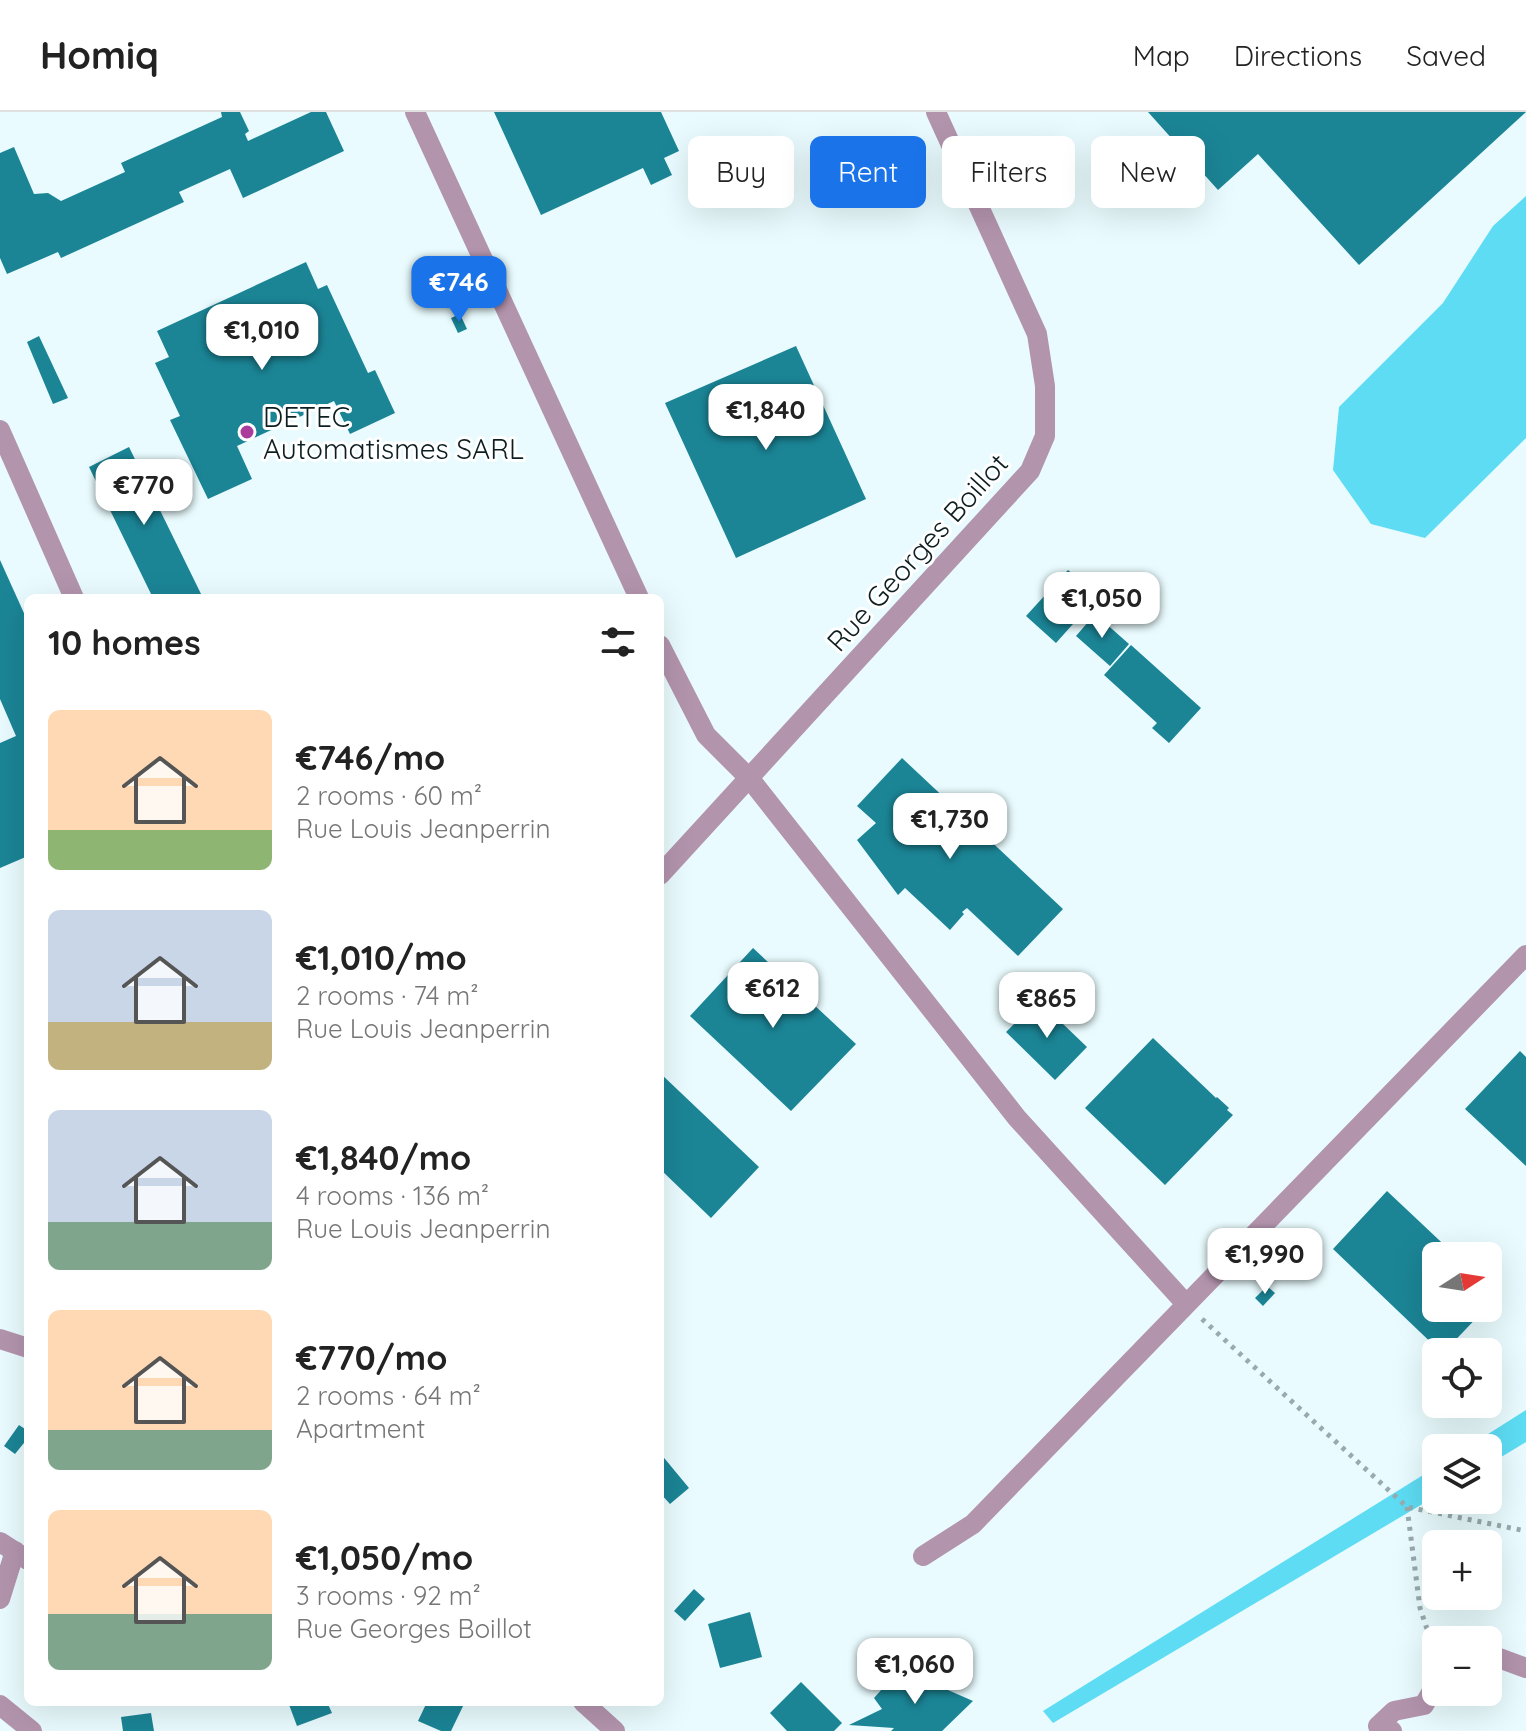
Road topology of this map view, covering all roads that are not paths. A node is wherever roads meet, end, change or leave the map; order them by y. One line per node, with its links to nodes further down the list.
1 (415, 112): 5 (street)
2 (936, 112): 7 (street, Rue Georges Boillot)
3 (0, 430): 4 (street)
4 (72, 594)
5 (637, 594)
6 (664, 653): 7 (street)
7 (750, 779): 8 (street, Rue Georges Boillot); 10 (street)
8 (664, 871)
9 (1526, 955): 10 (street)
10 (1186, 1304): 14 (street)
11 (0, 1339): 12 (street)
12 (24, 1347)
13 (14, 1551): 15 (street)
14 (923, 1556)
15 (0, 1599)
16 (1502, 1659): 17 (street)
17 (1526, 1668)
18 (0, 1705): 21 (street)
19 (1422, 1705): 23 (street)
20 (587, 1706): 22 (street)
21 (32, 1731)
22 (615, 1731)
23 (1392, 1731)

